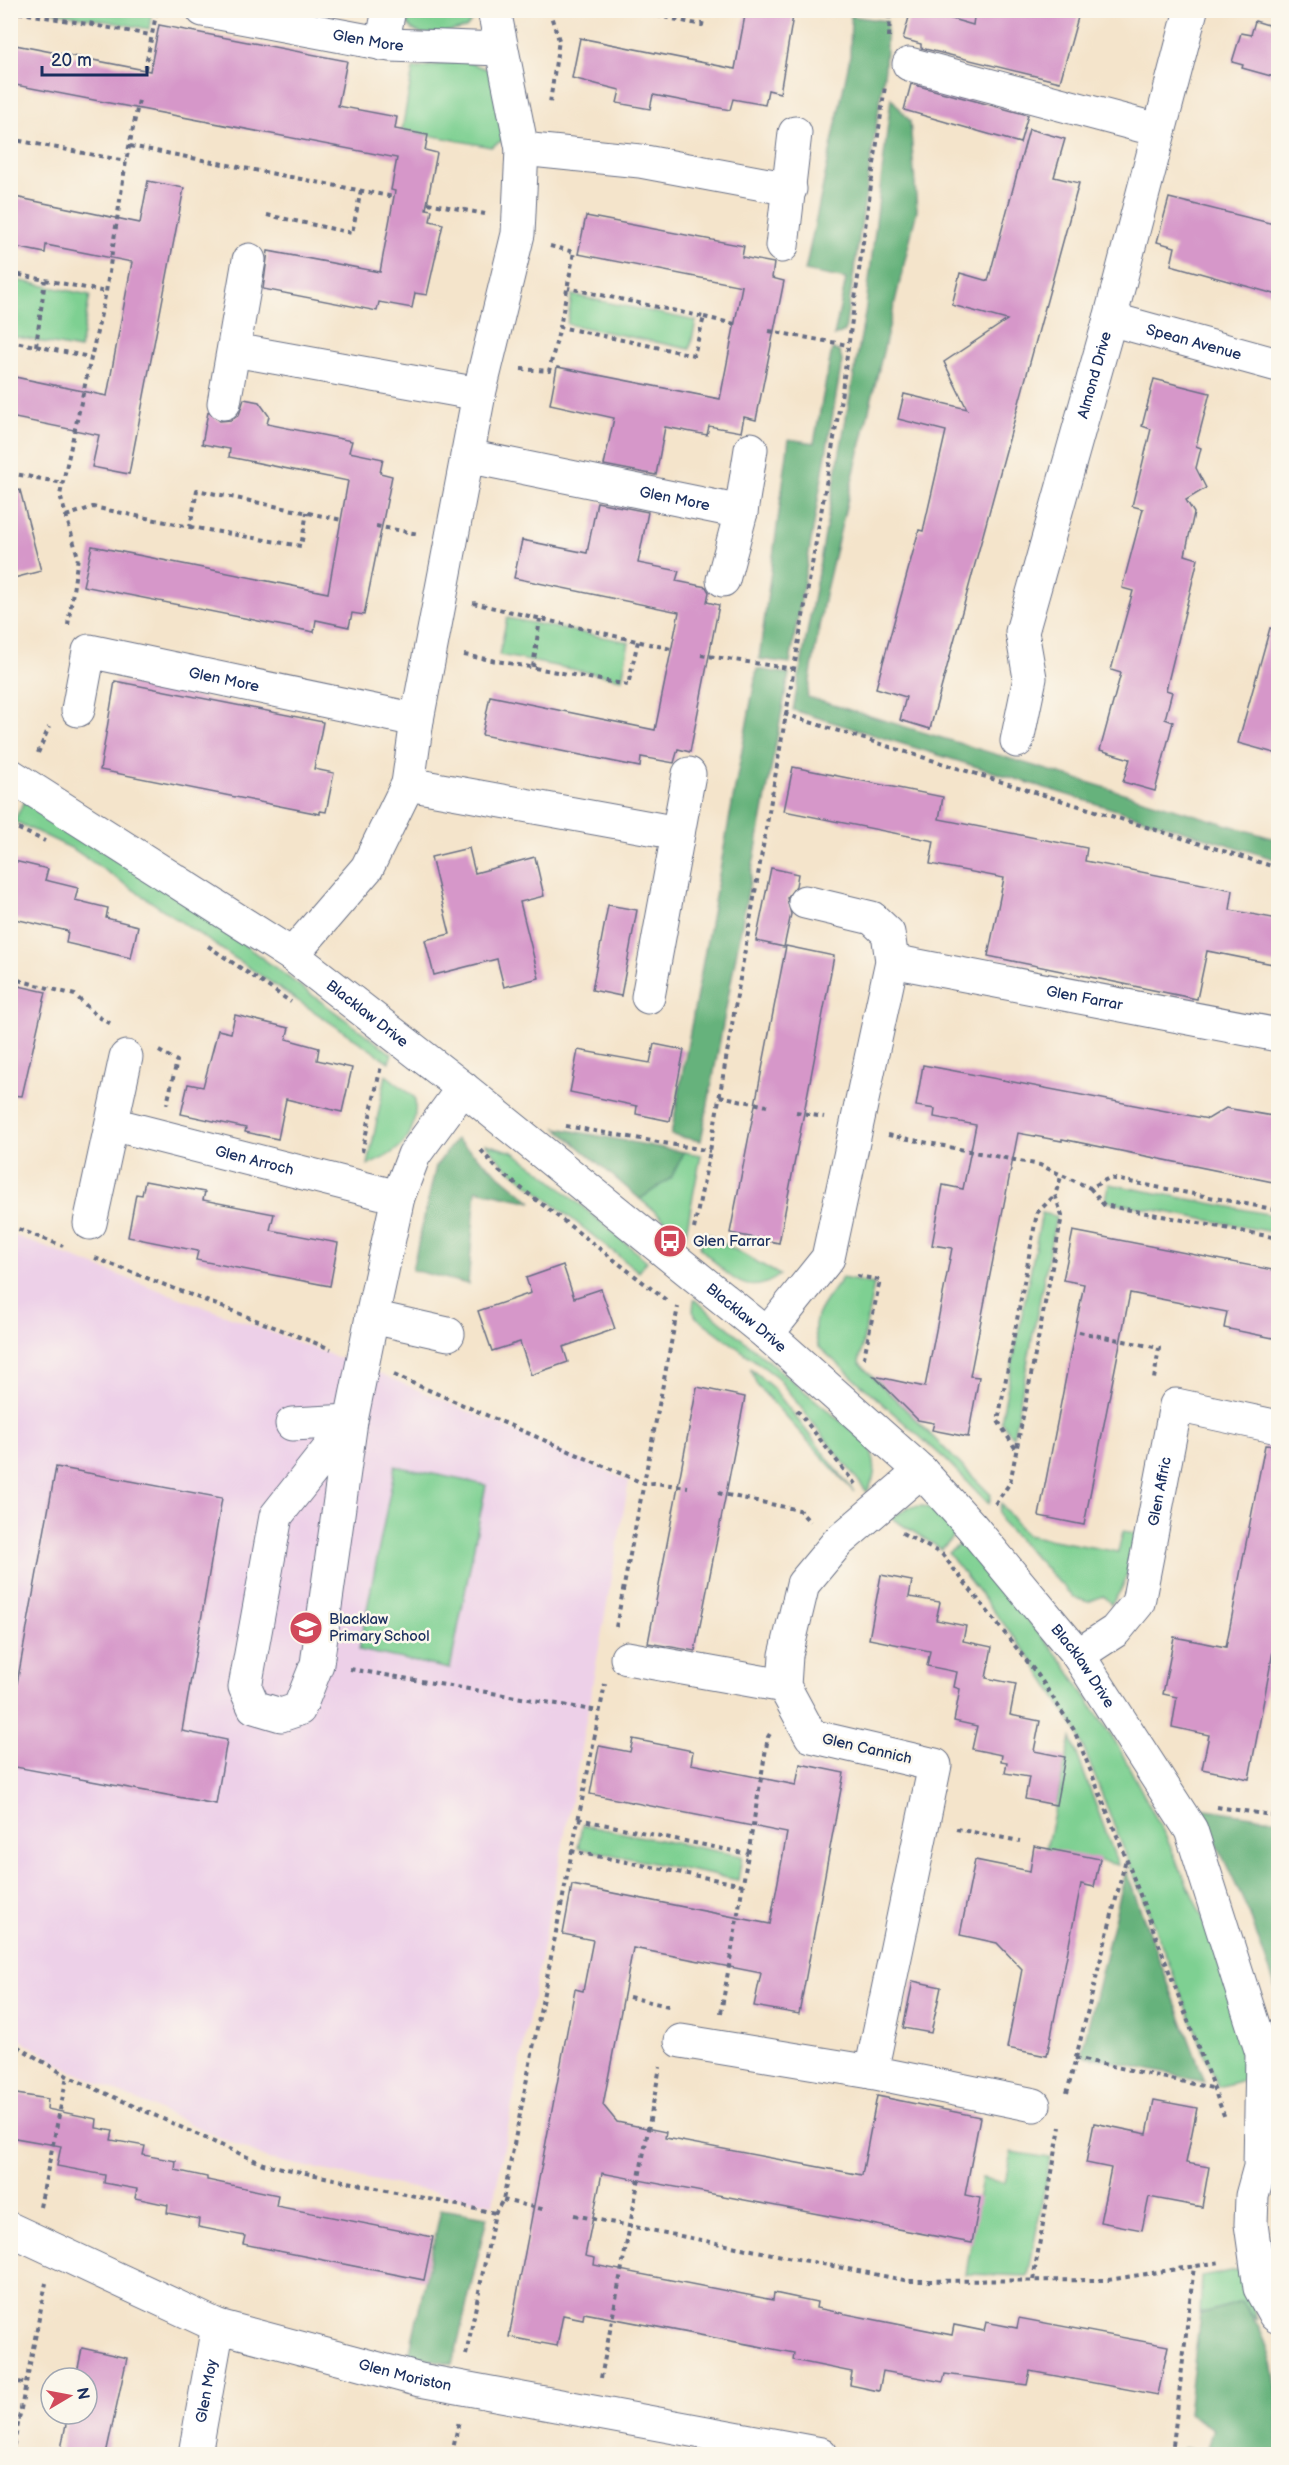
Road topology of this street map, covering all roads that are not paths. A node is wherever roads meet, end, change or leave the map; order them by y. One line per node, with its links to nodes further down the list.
1 (203, 10): 5 (street, Glen More)
2 (388, 10): 5 (street)
3 (494, 10): 6 (street)
4 (1191, 10): 8 (street, Almond Drive)
5 (382, 44): 6 (street, Glen More)
6 (500, 49): 10 (street)
7 (899, 51): 8 (street)
8 (1158, 130): 14 (street, Almond Drive)
9 (795, 134): 11 (street)
10 (533, 150): 11 (street); 17 (street)
11 (790, 189): 12 (street)
12 (782, 246)
13 (249, 260): 15 (street)
14 (1110, 319): 16 (street, Spean Avenue); 25 (street, Almond Drive)
15 (234, 350): 17 (street); 18 (street)
16 (1278, 365)
17 (478, 394): 20 (street)
18 (224, 403)
19 (751, 449): 21 (street)
20 (467, 456): 21 (street, Glen More); 24 (street)
21 (741, 512): 22 (street)
22 (723, 580)
23 (65, 716): 24 (street, Glen More)
24 (417, 720): 28 (street)
25 (1017, 741)
26 (689, 774): 29 (street)
27 (18, 779): 31 (street, Blacklaw Drive)
28 (408, 784): 29 (street); 31 (street)
29 (678, 833): 33 (street)
30 (805, 902): 32 (street)
31 (292, 955): 36 (street, Blacklaw Drive)
32 (892, 961): 34 (street, Glen Farrar); 42 (street)
33 (648, 997)
34 (1278, 1035)
35 (126, 1057): 37 (street)
36 (454, 1099): 38 (street); 42 (street, Blacklaw Drive)
37 (112, 1124): 38 (street, Glen Arroch); 39 (street)
38 (398, 1197): 40 (street)
39 (90, 1223)
40 (372, 1317): 41 (street); 43 (street)
41 (448, 1334)
42 (767, 1334): 46 (street, Blacklaw Drive)
43 (351, 1421): 43 (street); 44 (street)
44 (292, 1424)
45 (1278, 1427): 48 (street, Glen Affric)
46 (921, 1470): 48 (street, Blacklaw Drive); 49 (street)
47 (616, 1655): 49 (street)
48 (1078, 1655): 51 (street, Blacklaw Drive)
49 (788, 1695): 52 (street, Glen Cannich)
50 (671, 2039): 52 (street)
51 (1270, 2063): 54 (street, Blacklaw Drive)
52 (871, 2072): 53 (street)
53 (1049, 2103)
54 (1269, 2160): 56 (street, Blacklaw Drive)
55 (32, 2239): 57 (street, Glen Moriston)
56 (1277, 2321)
57 (218, 2326): 58 (street, Glen Moy); 59 (street, Glen Moriston)
58 (195, 2454)
59 (821, 2454)

